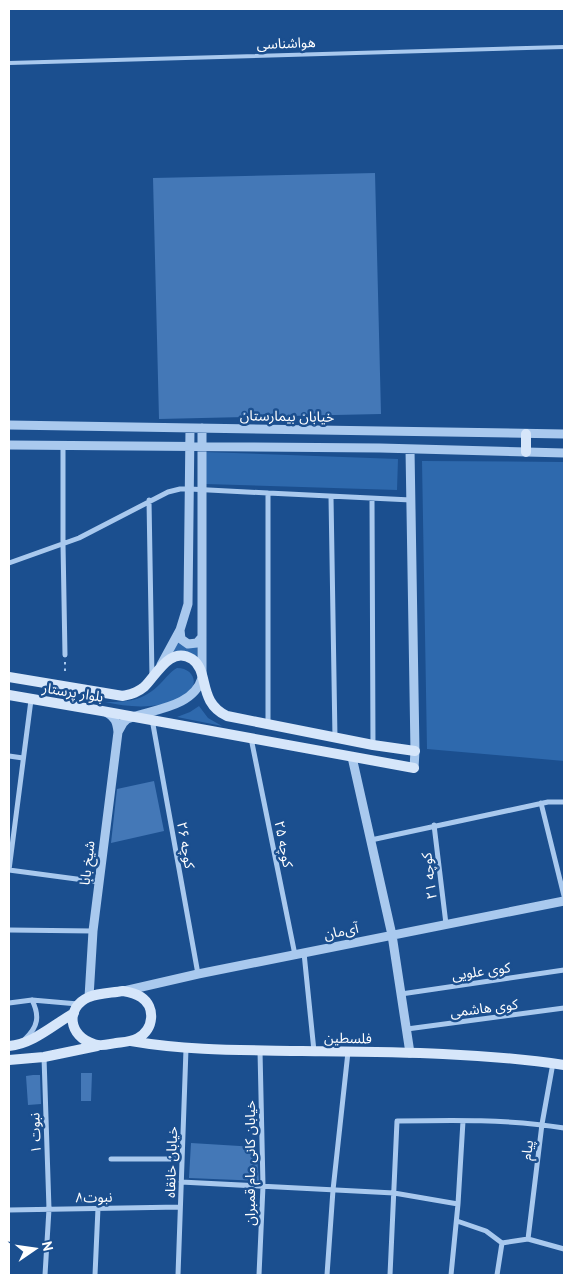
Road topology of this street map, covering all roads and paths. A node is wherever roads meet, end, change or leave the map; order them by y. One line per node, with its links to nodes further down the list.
1 (564, 46): 2 (lane, هواشناسی)
2 (9, 63)
3 (9, 425): 4 (street, خیابان بیمارستان)
4 (190, 428): 5 (street, خیابان بیمارستان); 10 (street)
5 (202, 428): 6 (street, خیابان بیمارستان); 11 (street)
6 (526, 434): 7 (street, خیابان بیمارستان); 13 (main road)
7 (564, 434)
8 (9, 445): 9 (street)
9 (63, 446): 10 (street); 22 (street)
10 (190, 446): 11 (street); 15 (street)
11 (201, 447): 12 (street); 16 (street)
12 (410, 449): 13 (street); 21 (street)
13 (526, 452): 14 (street)
14 (564, 453)
15 (190, 489): 16 (street); 20 (street); 24 (street)
16 (201, 489): 17 (street); 25 (street)
17 (268, 493): 18 (street); 37 (street)
18 (331, 497): 19 (street); 40 (street)
19 (372, 499): 21 (street); 42 (street)
20 (149, 500): 22 (street); 29 (street)
21 (411, 500): 43 (street)
22 (63, 544): 23 (street); 26 (street)
23 (9, 563)
24 (180, 630): 25 (street); 27 (street)
25 (202, 637): 30 (street)
26 (65, 655): 31 (path)
27 (160, 667): 29 (main road); 30 (main road)
28 (9, 677): 31 (main road)
29 (152, 678): 31 (main road)
30 (202, 678): 35 (street); 37 (main road)
31 (66, 687)
32 (9, 695): 33 (main road, بلوار پرستار)
33 (31, 700): 34 (main road, بلوار پرستار); 46 (street)
34 (102, 711): 35 (main road, بلوار پرستار); 38 (street)
35 (134, 716): 36 (main road, بلوار پرستار); 38 (street)
36 (152, 720): 39 (main road, بلوار پرستار); 64 (street, کوچه ۲۶)
37 (268, 724): 40 (main road)
38 (118, 732): 55 (street, شیخ بابا)
39 (251, 738): 45 (main road, بلوار پرستار); 62 (street, کوچه ۲۵)
40 (335, 738): 41 (main road)
41 (354, 742): 42 (main road); 45 (main road)
42 (373, 745): 43 (main road)
43 (415, 751): 47 (street)
44 (9, 756): 46 (street)
45 (352, 756): 47 (main road, بلوار پرستار); 53 (street)
46 (23, 758): 51 (street)
47 (414, 768)
48 (564, 802): 49 (street)
49 (541, 803): 52 (street); 56 (street)
50 (9, 812): 51 (street)
51 (16, 812): 54 (street)
52 (434, 826): 53 (street); 58 (street, کوچه ۲۱)
53 (371, 840): 61 (street)
54 (9, 870): 55 (street)
55 (99, 882): 60 (street, شیخ بابا)
56 (564, 896)
57 (564, 901): 58 (street, آی‌مان)
58 (446, 924): 61 (street, آی‌مان)
59 (9, 930): 60 (street)
60 (93, 931): 67 (street, شیخ بابا)
61 (392, 935): 62 (street, آی‌مان); 66 (street)
62 (299, 954): 64 (street, آی‌مان); 78 (street, کوچه ۲۵)
63 (564, 970): 66 (street, کوی علویی)
64 (198, 974): 65 (street, آی‌مان)
65 (123, 991): 67 (main road); 73 (main road)
66 (402, 994): 72 (street)
67 (89, 997): 70 (main road)
68 (32, 1000): 69 (street); 70 (street); 74 (street)
69 (9, 1003)
70 (76, 1008): 74 (main road); 75 (main road)
71 (564, 1008): 72 (street, کوی هاشمی)
72 (407, 1029): 80 (street)
73 (131, 1041): 75 (main road); 76 (main road, فلسطین)
74 (14, 1045)
75 (99, 1046): 81 (main road)
76 (186, 1049): 77 (main road, فلسطین); 88 (street, خیابان خانقاه)
77 (260, 1051): 78 (main road, فلسطین); 91 (street, خیابان کانی مام قمبران)
78 (314, 1052): 79 (main road, فلسطین)
79 (348, 1052): 80 (main road, فلسطین); 92 (street)
80 (410, 1053): 83 (main road, فلسطین)
81 (44, 1057): 82 (main road); 97 (street, نبوت ۱)
82 (9, 1060)
83 (553, 1063): 84 (main road, فلسطین); 86 (street, پیام)
84 (564, 1065)
85 (463, 1121): 86 (street); 93 (street); 94 (street)
86 (542, 1124): 87 (street); 100 (street, پیام)
87 (564, 1128)
88 (182, 1159): 89 (street); 90 (street, خیابان خانقاه)
89 (110, 1160)
90 (181, 1182): 91 (street); 95 (street, خیابان خانقاه)
91 (263, 1186): 92 (street); 106 (street, خیابان کانی مام قمبران)
92 (333, 1190): 93 (street); 107 (street)
93 (394, 1192): 94 (street); 108 (street)
94 (458, 1204): 99 (street)
95 (180, 1207): 96 (street, نبوت۸); 105 (street, خیابان خانقاه)
96 (98, 1208): 97 (street, نبوت۸); 104 (street)
97 (49, 1209): 98 (street, نبوت۸); 103 (street, نبوت ۱)
98 (9, 1210)
99 (457, 1221): 101 (street); 109 (street)
100 (528, 1239): 101 (street); 102 (street)
101 (502, 1243): 110 (street)
102 (564, 1249)
103 (45, 1275)
104 (95, 1275)
105 (178, 1275)
106 (260, 1275)
107 (327, 1275)
108 (390, 1275)
109 (451, 1275)
110 (497, 1275)

